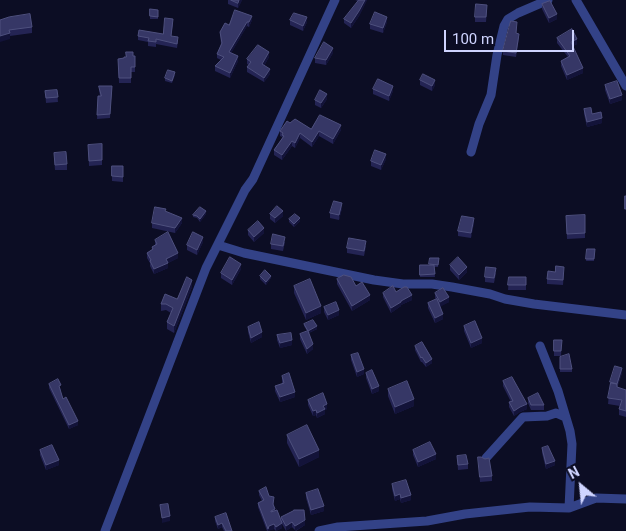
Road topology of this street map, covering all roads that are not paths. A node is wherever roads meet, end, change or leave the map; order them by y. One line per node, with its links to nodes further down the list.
1 (335, 0): 6 (street)
2 (548, 0): 5 (street)
3 (576, 0): 4 (street)
4 (626, 86)
5 (471, 152)
6 (218, 245): 7 (street); 13 (street)
7 (626, 315)
8 (540, 346): 9 (street)
9 (565, 417): 10 (street); 12 (street)
10 (486, 458)
11 (626, 499): 12 (street)
12 (569, 508): 14 (street)
13 (105, 531)
14 (319, 531)

